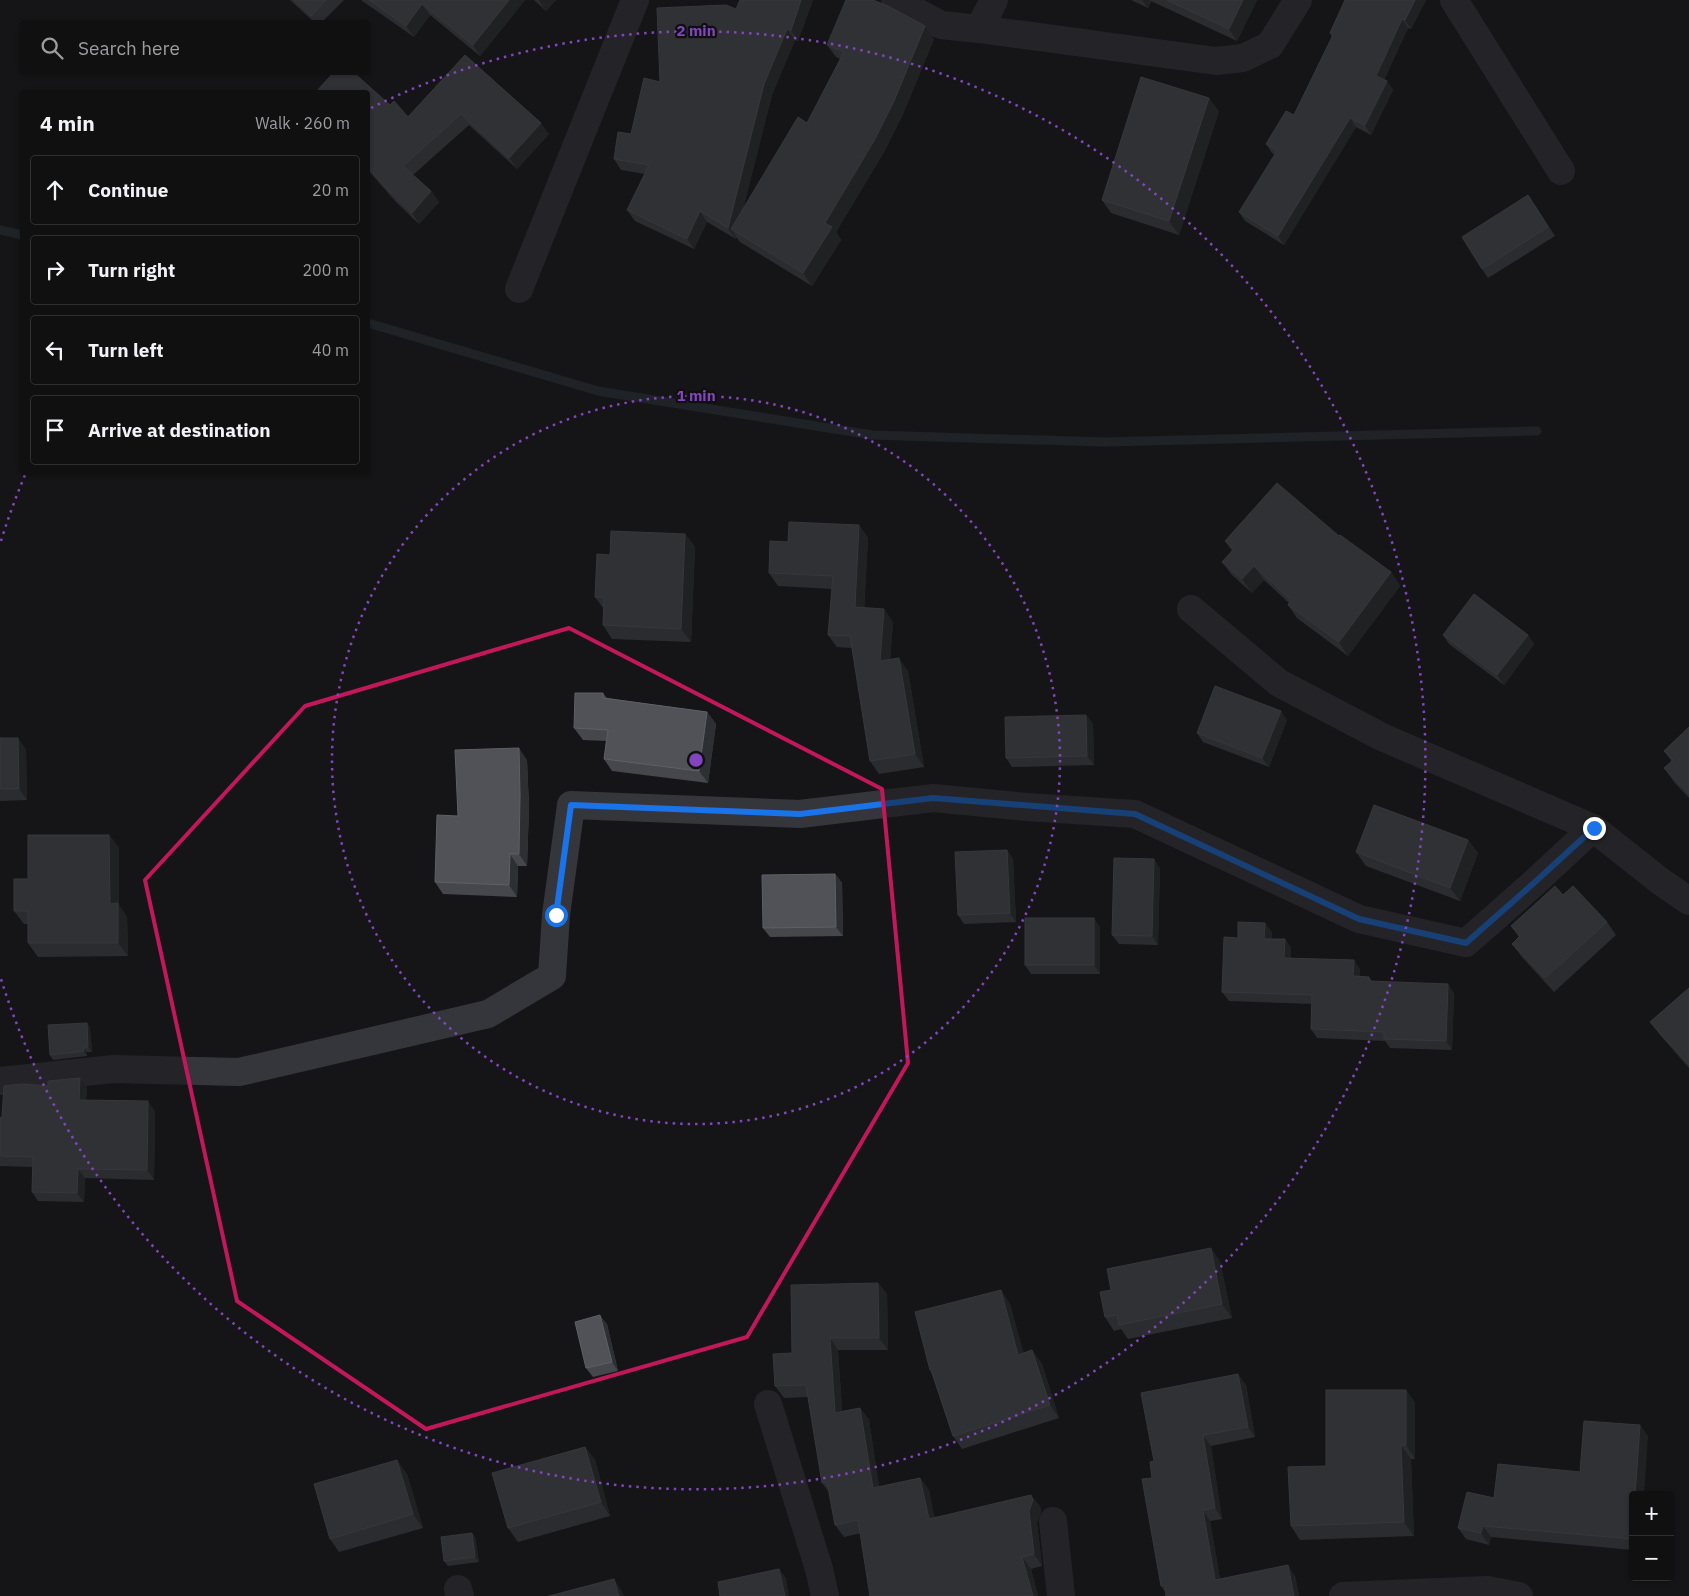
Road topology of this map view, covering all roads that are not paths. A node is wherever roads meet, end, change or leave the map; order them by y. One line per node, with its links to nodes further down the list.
1 (635, 0): 8 (street)
2 (895, 0): 6 (street)
3 (994, 0): 6 (street)
4 (1298, 0): 6 (street)
5 (1454, 0): 7 (street)
6 (979, 29)
7 (1561, 171)
8 (519, 289)
9 (1191, 608): 10 (street)
10 (1594, 828): 11 (street); 12 (street)
11 (1689, 901)
12 (0, 1081)
13 (768, 1404): 15 (street)
14 (1053, 1521): 16 (street)
15 (825, 1596)
16 (1061, 1596)
17 (1343, 1596): 18 (street)
18 (1518, 1596)

